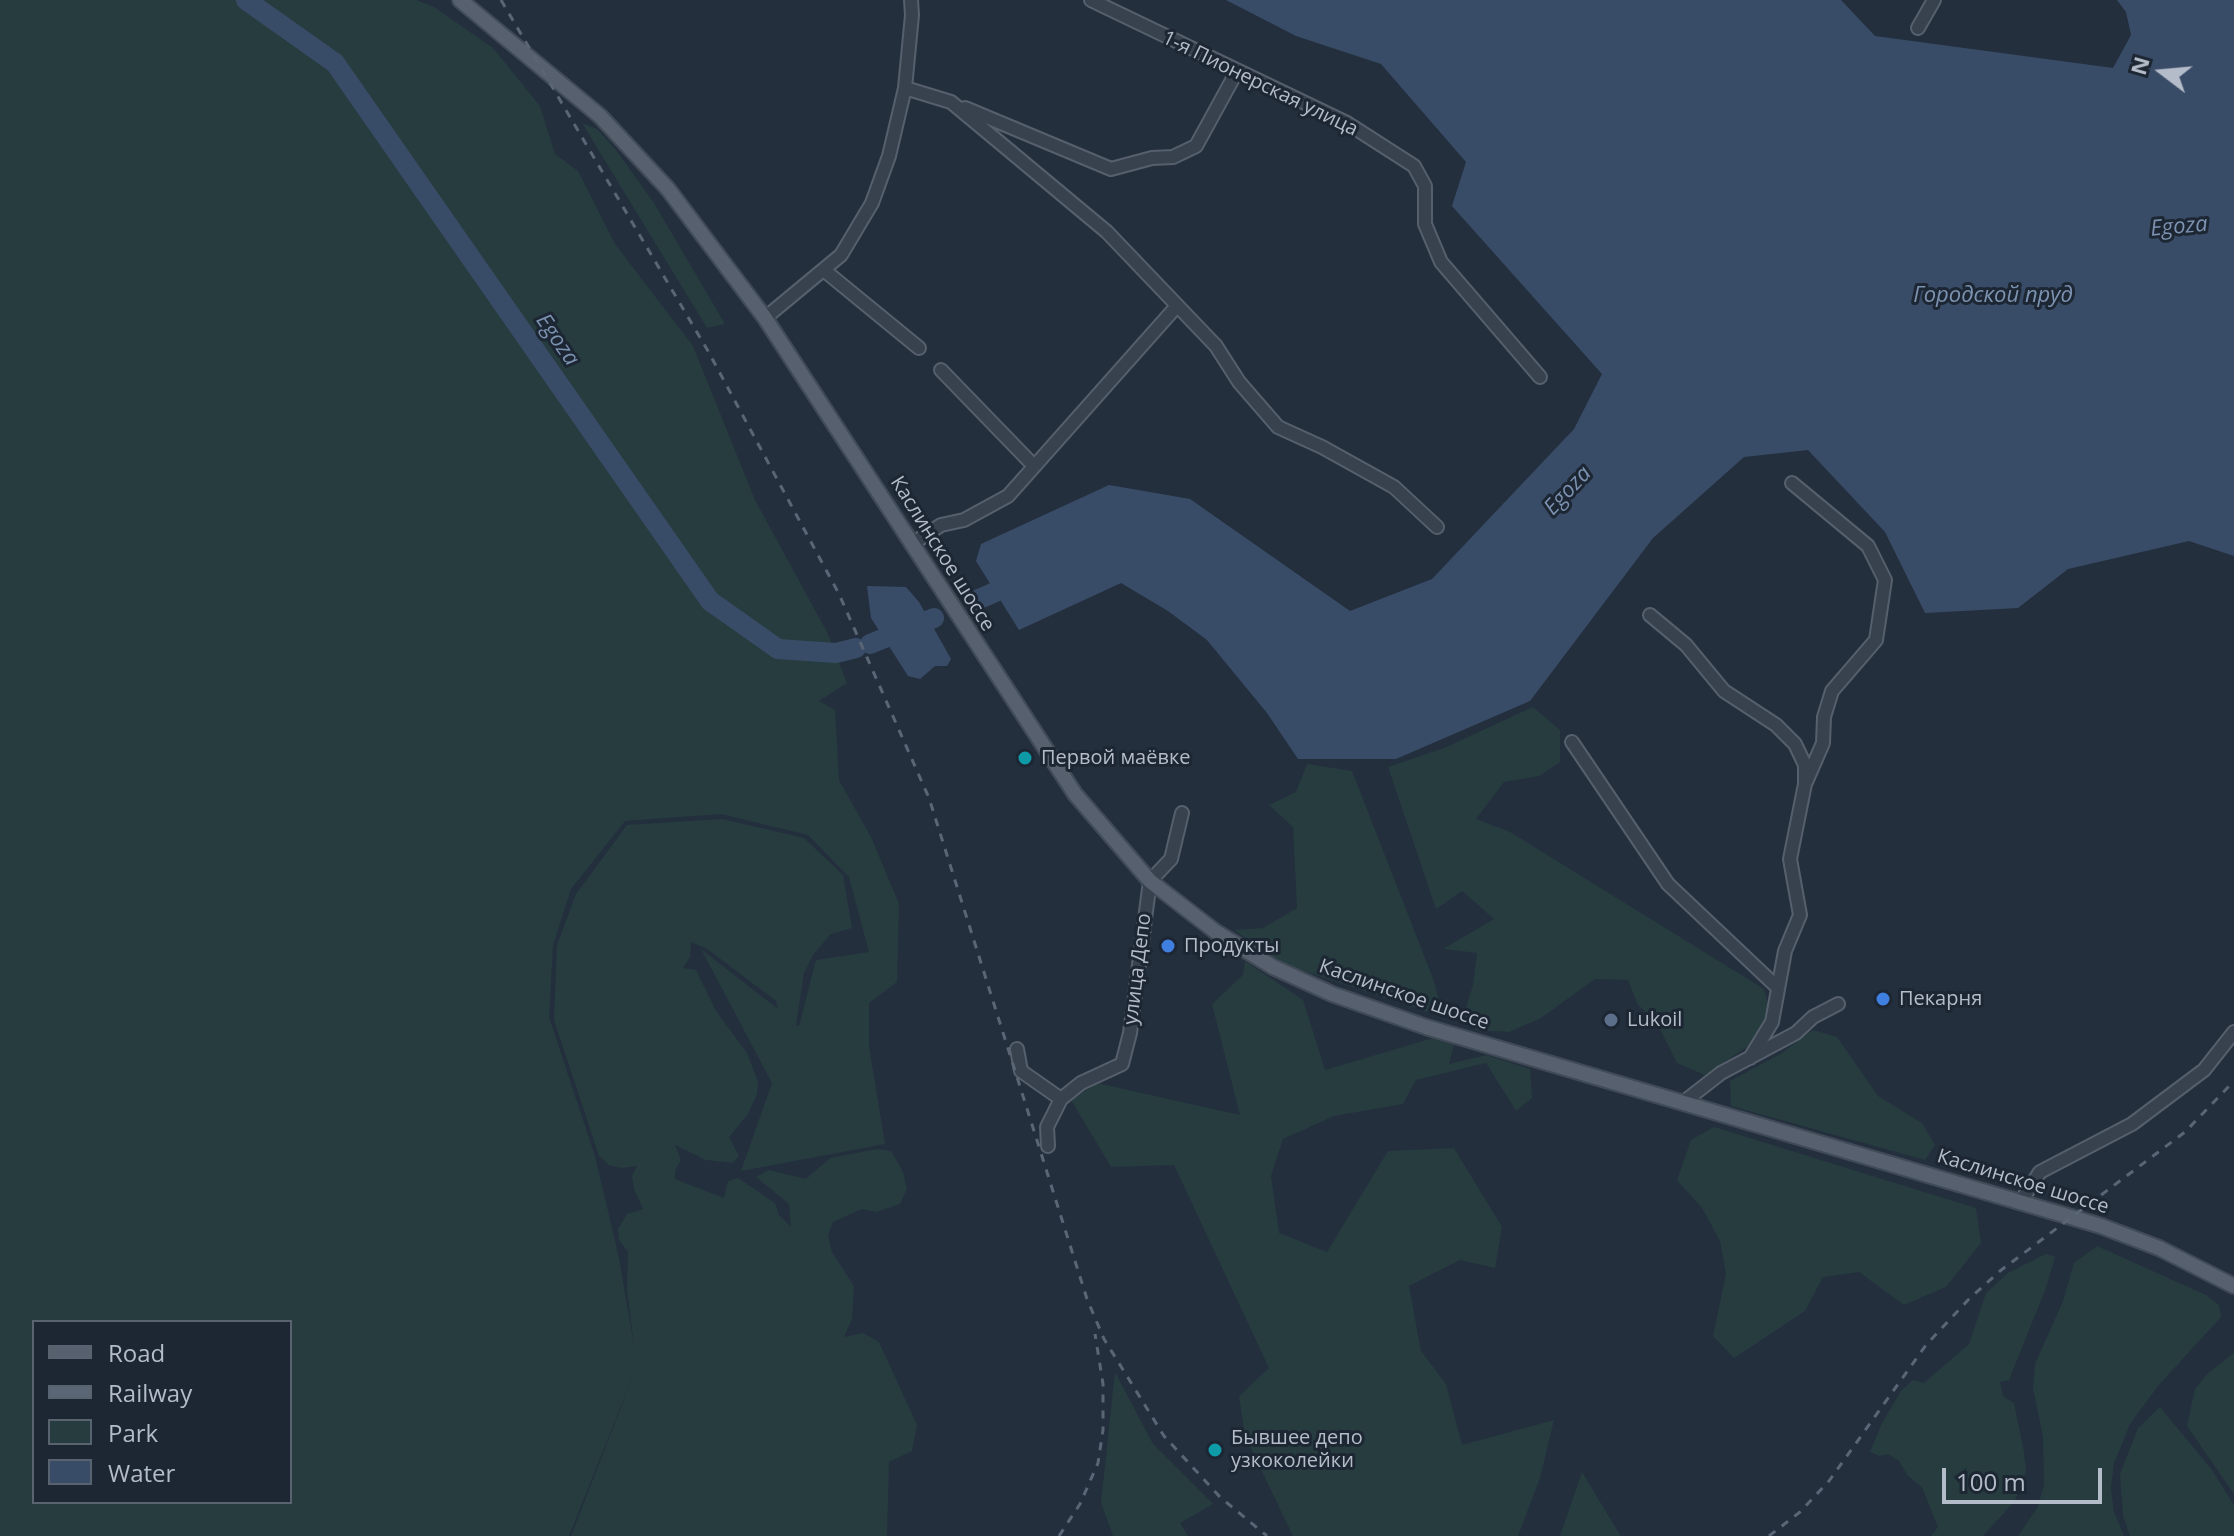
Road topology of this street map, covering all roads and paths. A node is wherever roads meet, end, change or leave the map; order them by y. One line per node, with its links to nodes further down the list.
1 (460, 0): 11 (main road, Каслинское шоссе)
2 (911, 0): 7 (street)
3 (1091, 0): 6 (street, 1-я Пионерская улица)
4 (1934, 0): 5 (street)
5 (1918, 28)
6 (1236, 73): 8 (street); 14 (street, 1-я Пионерская улица)
7 (905, 88): 8 (street); 9 (street)
8 (951, 102): 10 (street)
9 (825, 271): 11 (street); 12 (street)
10 (1176, 307): 15 (street); 17 (street)
11 (765, 318): 18 (main road, Каслинское шоссе)
12 (919, 348)
13 (941, 370): 15 (street)
14 (1540, 377)
15 (1034, 466): 18 (street)
16 (1792, 483): 21 (street)
17 (1437, 527)
18 (912, 544): 23 (main road, Каслинское шоссе)
19 (1650, 615): 21 (street)
20 (1572, 742): 24 (street)
21 (1805, 784): 24 (street)
22 (1182, 813): 23 (street, улица Депо)
23 (1150, 881): 29 (street, улица Депо); 30 (main road, Каслинское шоссе)
24 (1778, 988): 28 (street)
25 (1838, 1004): 28 (street)
26 (2234, 1032): 32 (street)
27 (1017, 1049): 29 (street)
28 (1750, 1058): 30 (street)
29 (1061, 1099): 31 (street)
30 (1685, 1101): 32 (main road, Каслинское шоссе)
31 (1048, 1146)
32 (2021, 1201): 33 (main road, Каслинское шоссе)
33 (2234, 1286)

